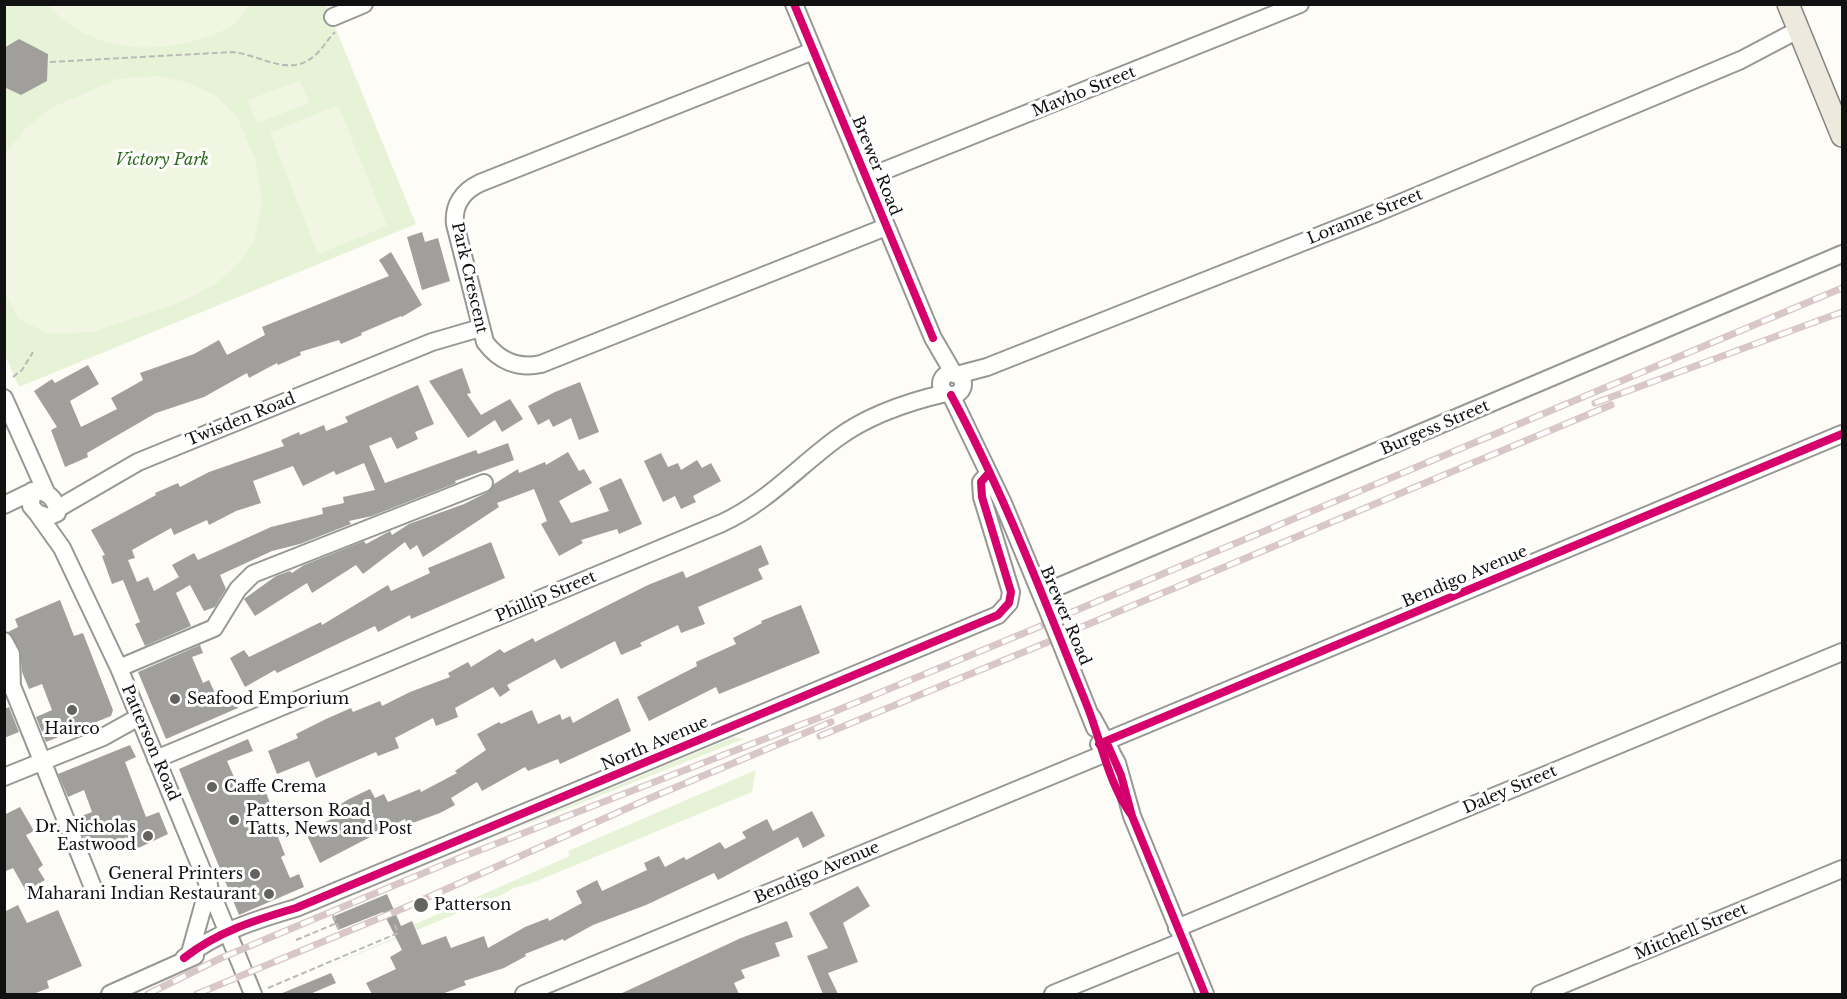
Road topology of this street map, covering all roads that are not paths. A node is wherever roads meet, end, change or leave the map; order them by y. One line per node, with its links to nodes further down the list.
1 (364, 4): 5 (street)
2 (794, 4): 7 (street, Brewer Road)
3 (1300, 4): 9 (street, Mavho Street)
4 (1788, 4): 6 (main road)
5 (337, 23)
6 (1801, 35): 8 (main road); 13 (street, Loranne Street)
7 (813, 51): 9 (street, Brewer Road); 12 (street, Park Crescent)
8 (1842, 136)
9 (866, 178): 10 (street, Brewer Road)
10 (886, 226): 12 (street, Park Crescent); 13 (street, Brewer Road)
11 (1838, 258): 22 (street, Burgess Street)
12 (478, 323): 20 (street, Twisden Road)
13 (952, 384): 16 (street, Brewer Road); 28 (street, Phillip Street)
14 (4, 398): 18 (street, Patterson Road)
15 (1842, 434): 27 (street, Bendigo Avenue)
16 (988, 474): 22 (street, Brewer Road); 35 (street, North Avenue)
17 (484, 483): 25 (street)
18 (35, 499): 19 (street); 20 (street); 21 (street, Patterson Road)
19 (8, 504)
20 (57, 511): 21 (street, Patterson Road)
21 (62, 548): 25 (street, Patterson Road)
22 (1041, 594): 27 (street, Brewer Road, bridge)
23 (4, 641): 29 (street)
24 (1842, 652): 34 (street, Daley Street)
25 (119, 668): 26 (street, Patterson Road)
26 (141, 722): 28 (street, Patterson Road); 29 (street)
27 (1104, 748): 34 (street, Brewer Road); 39 (street, Bendigo Avenue)
28 (156, 759): 32 (street, Patterson Road)
29 (42, 762): 30 (street); 33 (street)
30 (4, 777)
31 (1842, 868): 42 (street, Mitchell Street)
32 (209, 885): 35 (street, Patterson Road); 36 (street)
33 (94, 890)
34 (1180, 934): 40 (street, Daley Street); 41 (street, Brewer Road)
35 (231, 936): 36 (street, North Avenue); 37 (street, Patterson Road)
36 (187, 956): 38 (street, North Avenue)
37 (260, 992)
38 (110, 994)
39 (524, 994)
40 (1053, 994)
41 (1205, 994)
42 (1540, 994)

